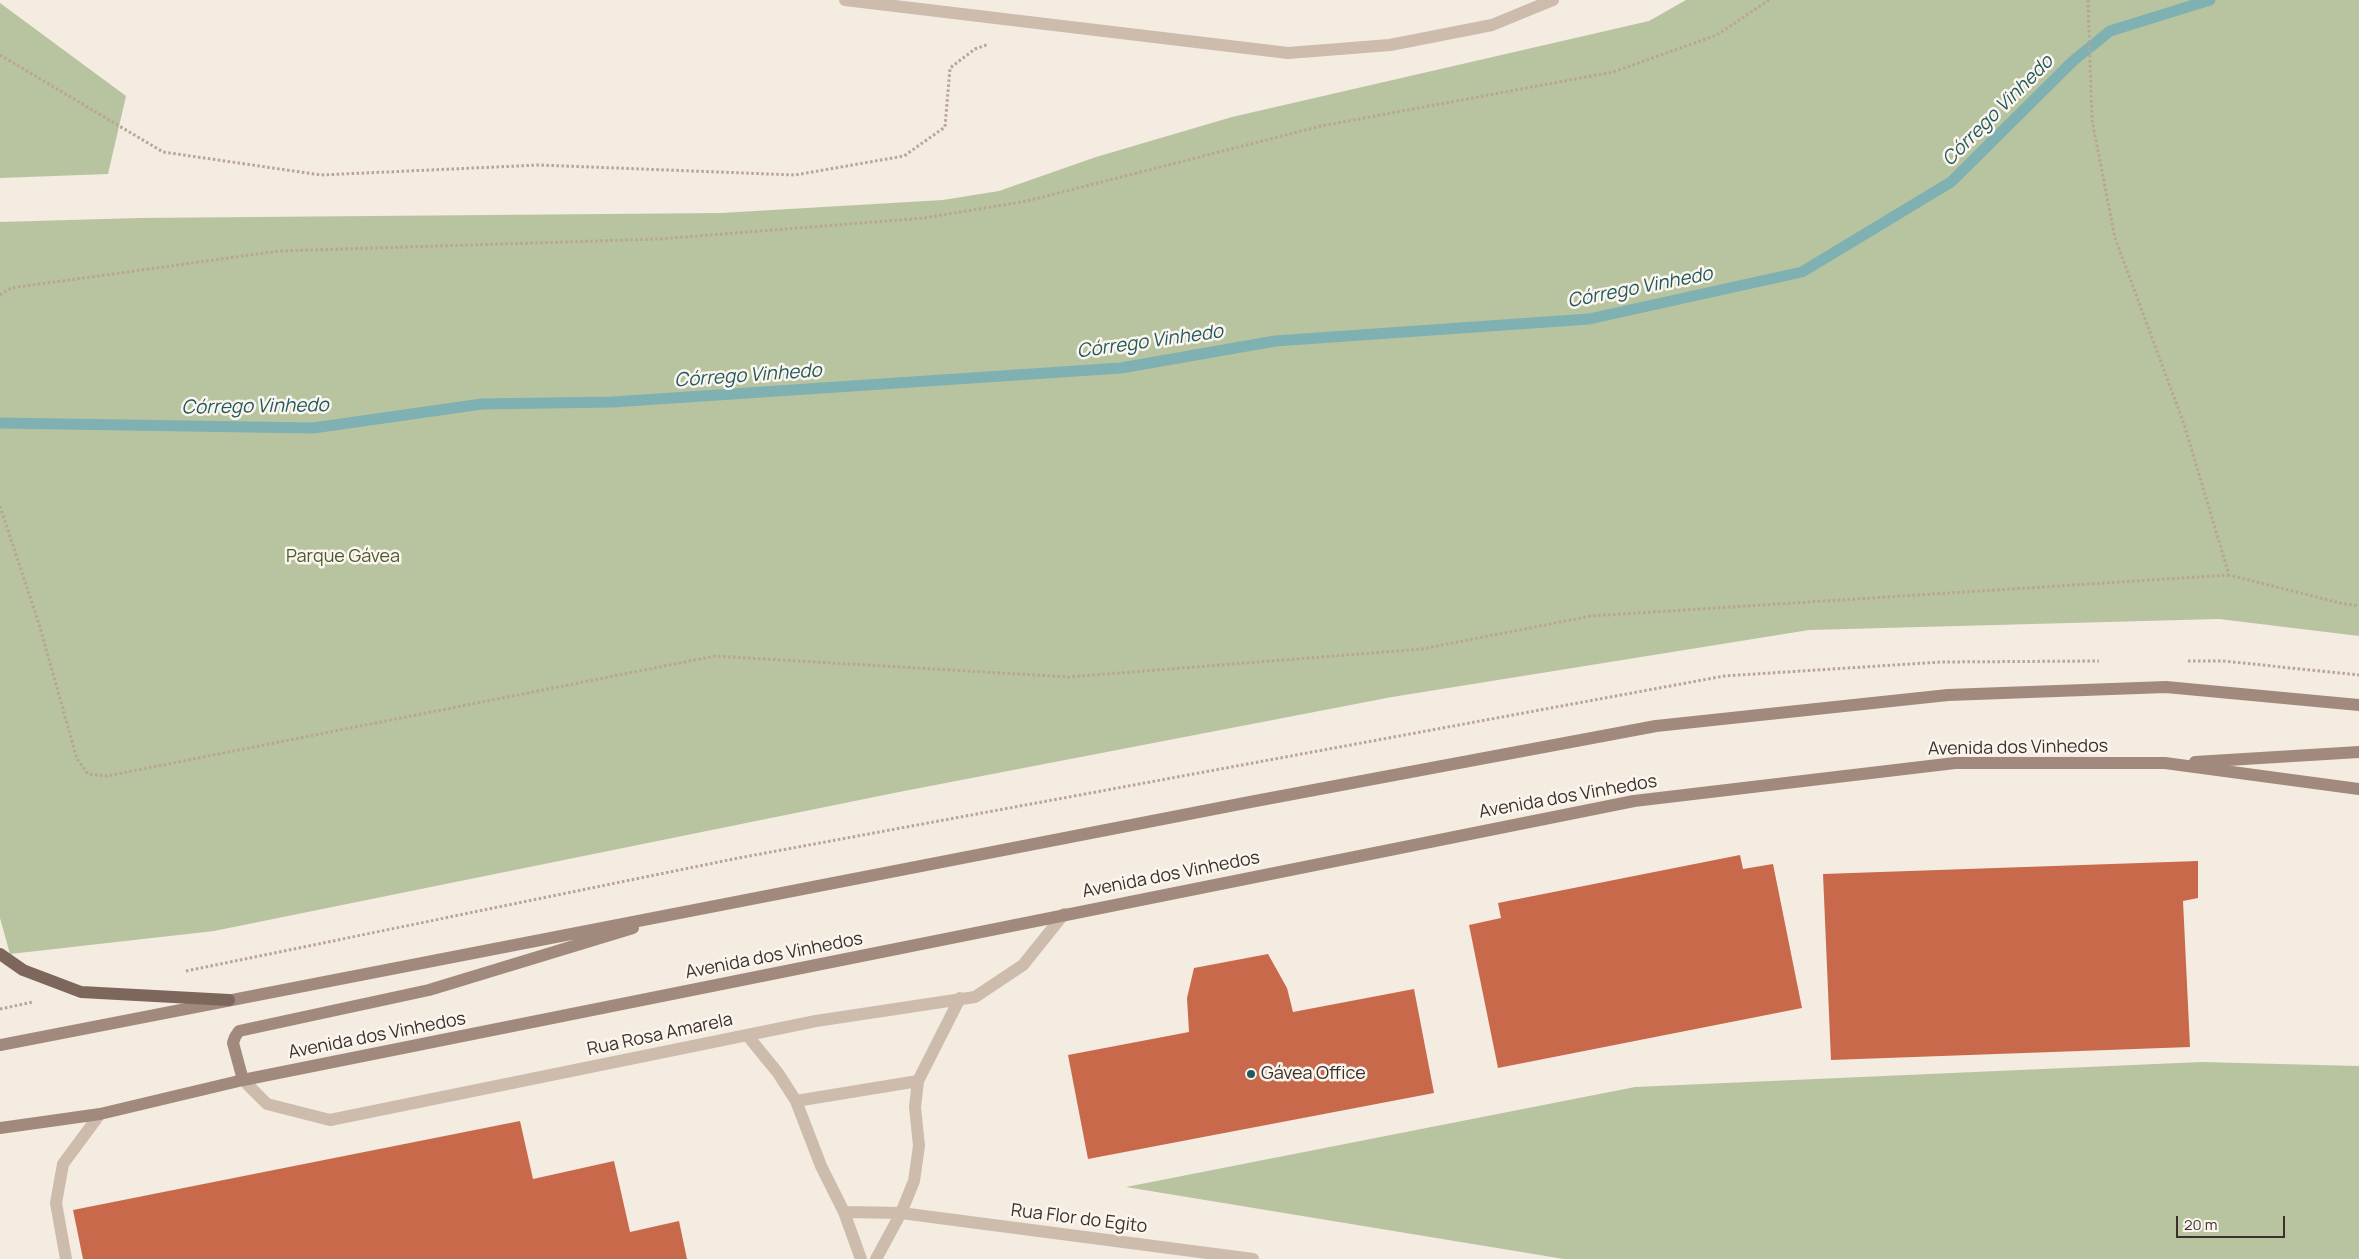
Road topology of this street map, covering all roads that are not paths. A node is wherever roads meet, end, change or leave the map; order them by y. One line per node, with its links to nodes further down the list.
1 (845, 0): 2 (street)
2 (1553, 0)
3 (2359, 705): 7 (main road)
4 (2359, 752): 5 (main road)
5 (2165, 763): 6 (main road, Avenida dos Vinhedos); 8 (main road, Avenida dos Vinhedos)
6 (2359, 790)
7 (700, 908): 11 (main road); 14 (main road)
8 (1064, 914): 10 (street, Rua Rosa Amarela); 14 (main road, Avenida dos Vinhedos)
9 (0, 954): 11 (main road)
10 (960, 998): 12 (street, Rua Rosa Amarela); 15 (street)
11 (229, 1000): 13 (main road)
12 (747, 1036): 14 (street, Rua Rosa Amarela); 16 (street)
13 (0, 1045)
14 (243, 1080): 17 (main road, Avenida dos Vinhedos)
15 (918, 1081): 16 (street); 20 (street)
16 (796, 1101): 19 (street)
17 (100, 1114): 18 (main road, Avenida dos Vinhedos); 21 (street)
18 (0, 1128)
19 (844, 1212): 20 (street, Rua Flor do Egito); 22 (street)
20 (901, 1213): 23 (street); 24 (street, Rua Flor do Egito)
21 (66, 1259)
22 (861, 1259)
23 (876, 1259)
24 (1253, 1259)

